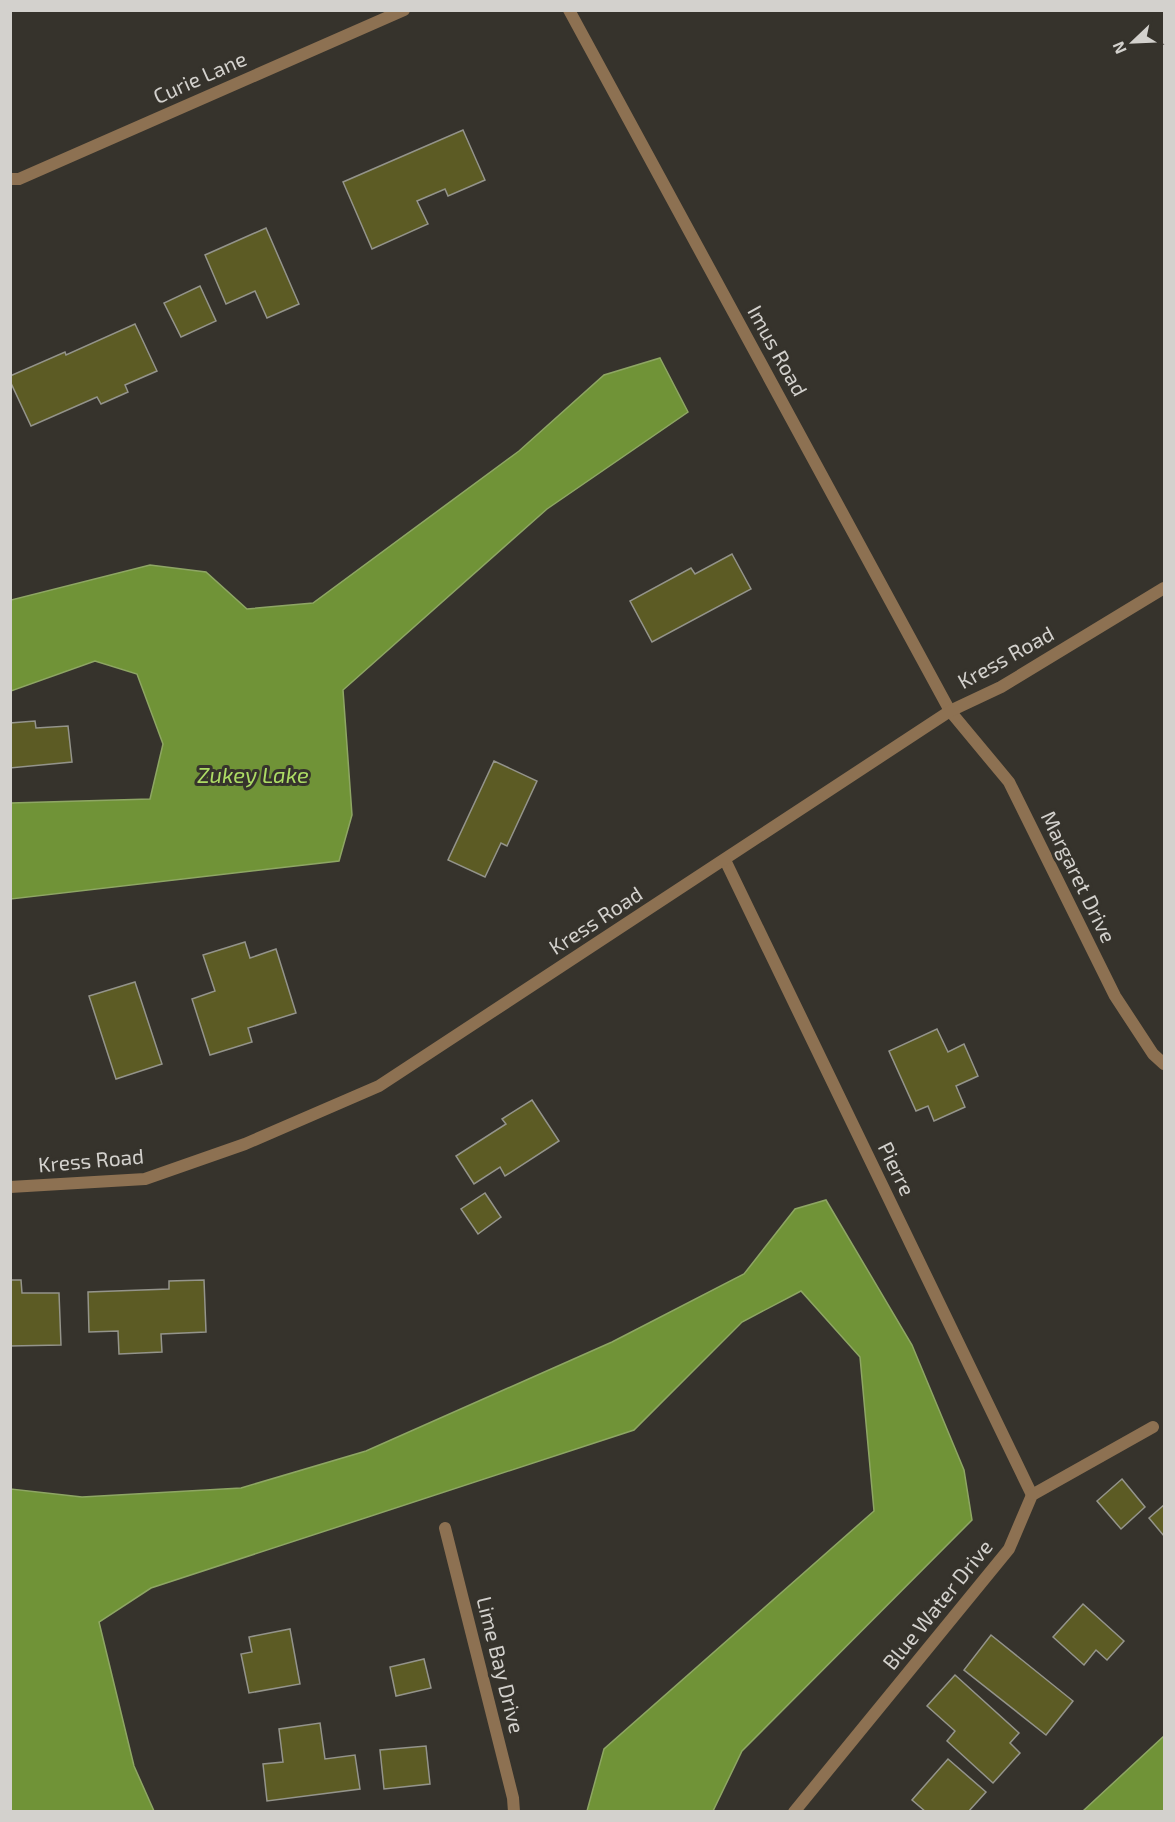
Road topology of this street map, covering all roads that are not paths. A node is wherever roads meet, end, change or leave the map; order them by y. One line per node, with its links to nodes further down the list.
1 (404, 10): 3 (street, Curie Lane)
2 (569, 10): 5 (street, Imus Road)
3 (10, 179)
4 (1164, 588): 5 (street, Kress Road)
5 (950, 711): 6 (street, Kress Road); 7 (street, Margaret Drive)
6 (724, 860): 8 (street, Kress Road); 10 (street, Pierre)
7 (1164, 1064)
8 (10, 1187)
9 (1154, 1427): 10 (street)
10 (1032, 1495): 13 (street, Blue Water Drive)
11 (445, 1528): 12 (street, Lime Bay Drive)
12 (514, 1812)
13 (794, 1812)

